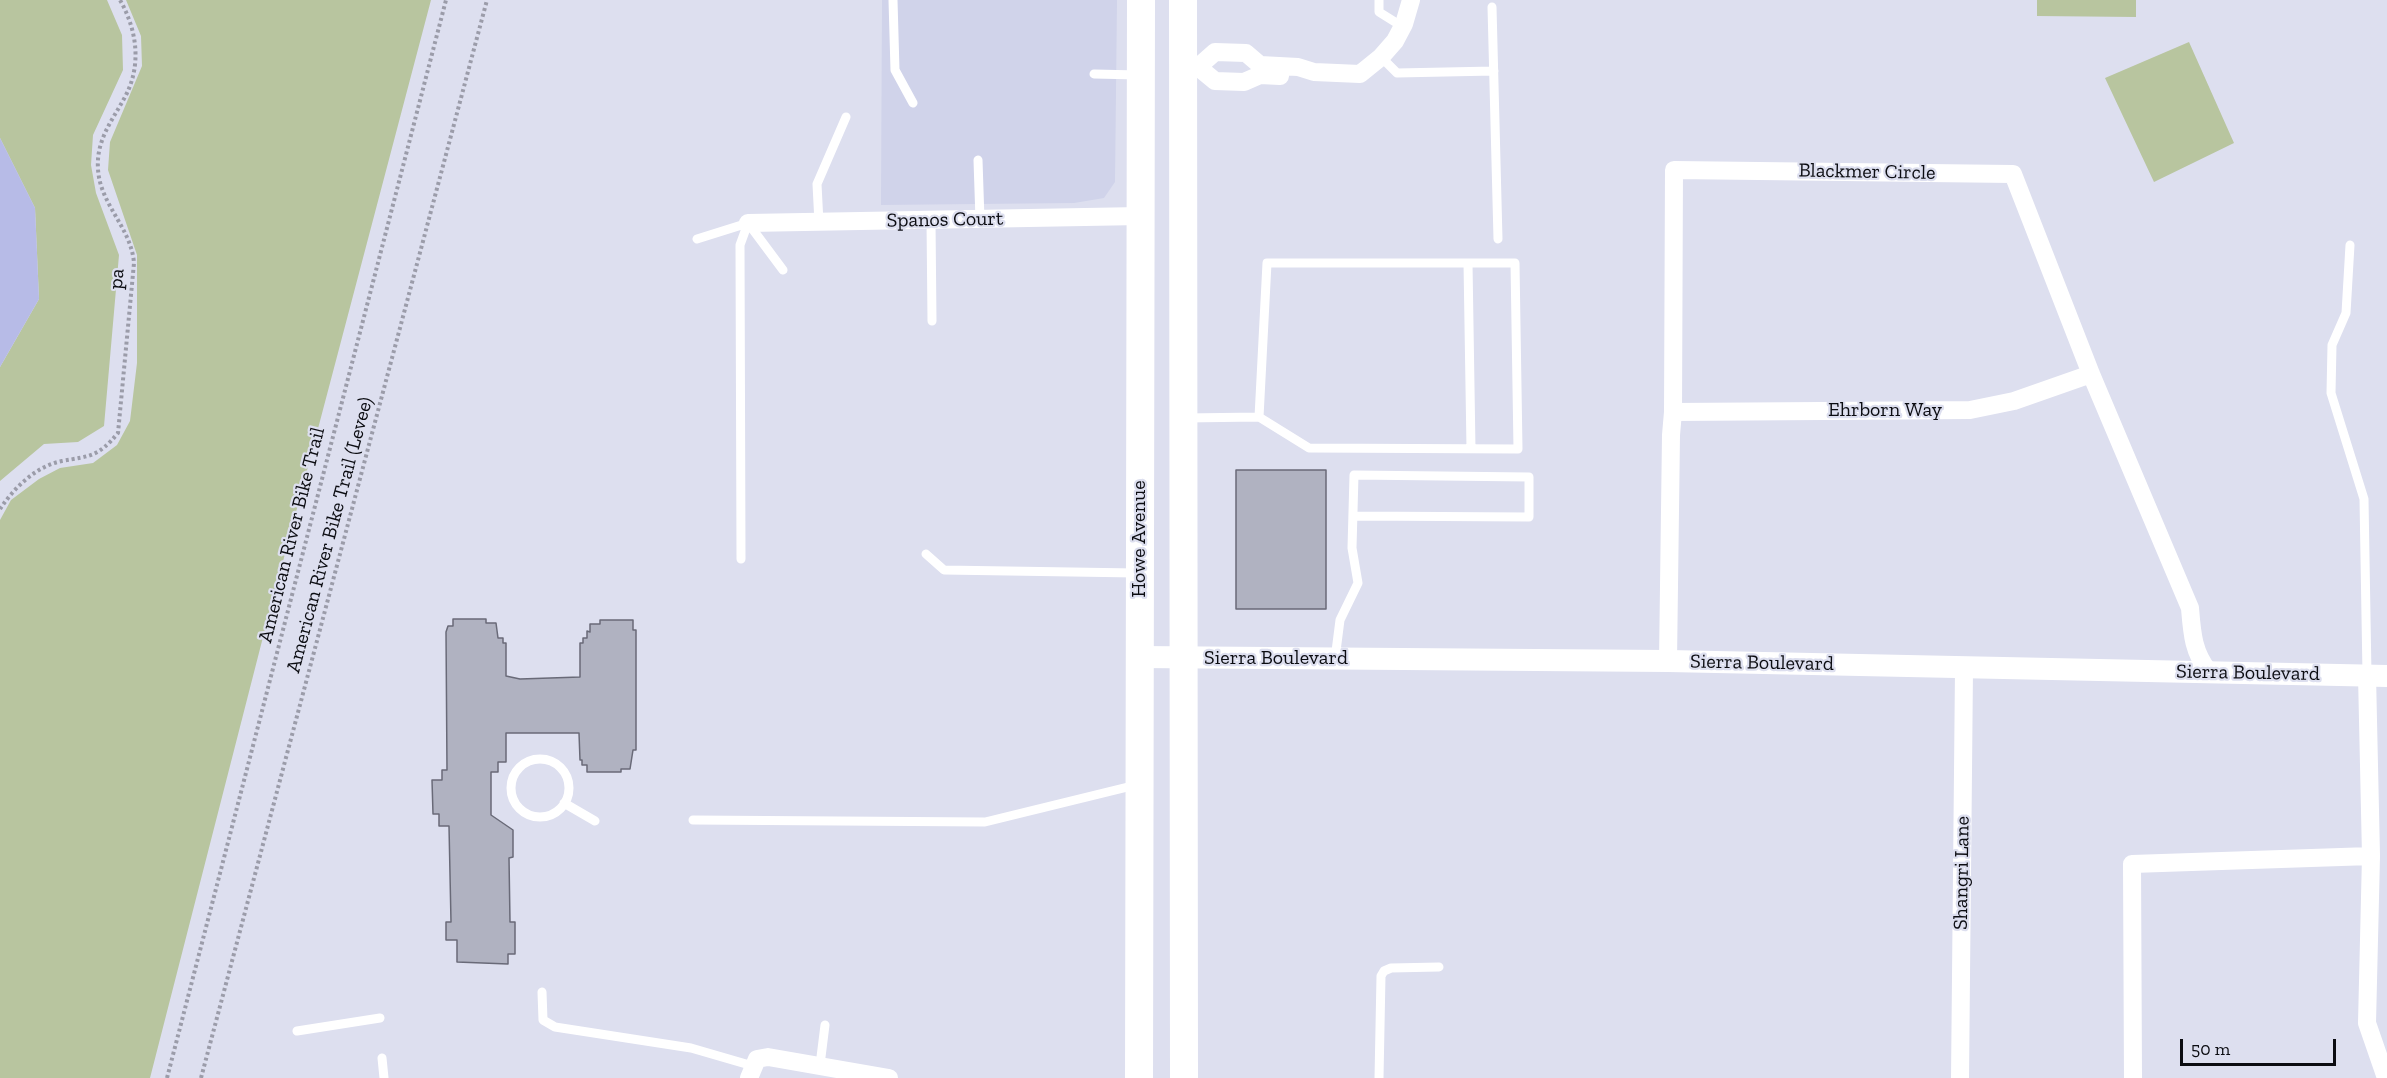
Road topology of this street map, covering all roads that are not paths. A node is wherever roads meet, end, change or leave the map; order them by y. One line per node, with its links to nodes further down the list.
1 (893, 0): 15 (lane)
2 (1141, 0): 14 (main road, Howe Avenue)
3 (1157, 0): 10 (main road)
4 (1183, 0): 10 (main road)
5 (1379, 0): 8 (lane)
6 (1411, 0): 8 (street)
7 (1492, 7): 12 (lane)
8 (1403, 27): 9 (street)
9 (1381, 57): 11 (street); 12 (lane)
10 (1191, 67): 11 (street); 11 (street); 32 (main road)
11 (1260, 70)
12 (1494, 71): 24 (lane)
13 (1094, 74): 14 (lane)
14 (1141, 75): 18 (main road, Howe Avenue)
15 (913, 103)
16 (846, 117): 22 (lane)
17 (978, 160): 19 (lane)
18 (1141, 216): 19 (street, Spanos Court); 32 (main road); 37 (main road, Howe Avenue)
19 (980, 220): 20 (street, Spanos Court)
20 (931, 221): 22 (street, Spanos Court); 28 (lane)
21 (748, 223): 22 (street, Spanos Court); 23 (lane); 27 (lane); 36 (lane)
22 (819, 223)
23 (697, 239)
24 (1498, 239)
25 (2350, 245): 44 (lane)
26 (1468, 263): 31 (lane); 33 (lane); 33 (lane)
27 (783, 270)
28 (932, 321)
29 (2091, 374): 30 (street, Ehrborn Way); 30 (street, Blackmer Circle); 43 (street, Blackmer Circle)
30 (1673, 412): 41 (street, Blackmer Circle)
31 (1259, 417): 32 (lane); 33 (lane)
32 (1183, 420): 39 (main road)
33 (1472, 449)
34 (1353, 516): 34 (lane); 40 (lane)
35 (926, 554): 37 (lane)
36 (741, 559)
37 (1139, 573): 38 (main road, Howe Avenue)
38 (1138, 657): 39 (street, Sierra Boulevard); 45 (main road, Howe Avenue)
39 (1182, 657): 40 (street, Sierra Boulevard); 61 (main road)
40 (1335, 658): 41 (street, Sierra Boulevard)
41 (1668, 661): 42 (street, Sierra Boulevard)
42 (1964, 669): 43 (street, Sierra Boulevard); 63 (street, Shangri Lane)
43 (2209, 672): 44 (street, Sierra Boulevard)
44 (2377, 676): 49 (street)
45 (1138, 784): 47 (lane); 60 (main road, Howe Avenue)
46 (564, 802): 46 (lane); 48 (lane)
47 (693, 820)
48 (595, 821)
49 (2371, 856): 64 (street); 65 (street)
50 (1439, 966): 62 (lane)
51 (542, 992): 57 (lane)
52 (380, 1018): 54 (lane)
53 (825, 1025): 56 (lane)
54 (297, 1031)
55 (382, 1058): 58 (lane)
56 (820, 1065): 57 (street); 59 (street)
57 (751, 1072)
58 (384, 1078)
59 (889, 1078)
60 (1139, 1078)
61 (1184, 1078)
62 (1379, 1078)
63 (1960, 1078)
64 (2133, 1078)
65 (2386, 1078)

